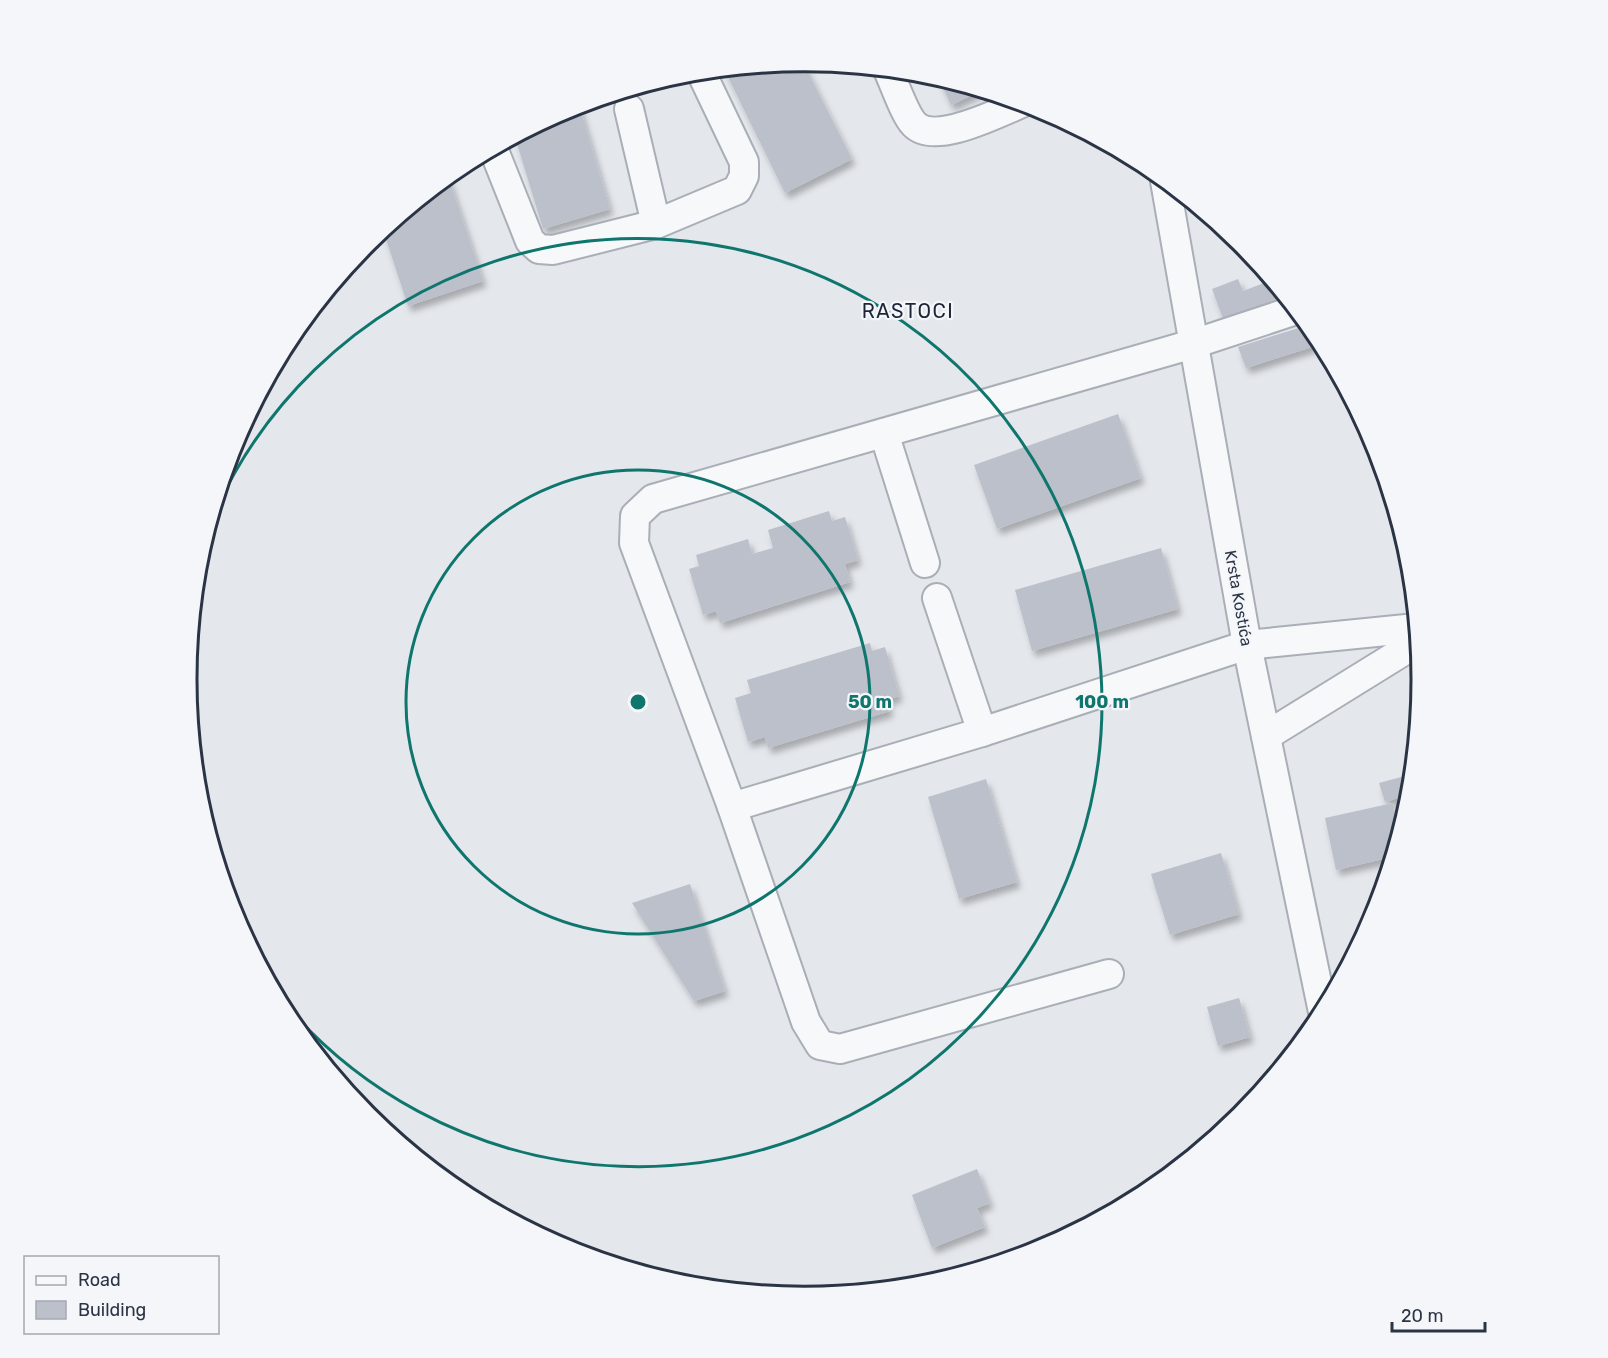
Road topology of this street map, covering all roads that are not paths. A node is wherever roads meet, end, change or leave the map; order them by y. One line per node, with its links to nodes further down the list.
1 (892, 79): 3 (street)
2 (705, 81): 7 (street)
3 (1009, 108)
4 (629, 109): 7 (street)
5 (496, 156): 7 (street)
6 (1168, 193): 9 (street, Krsta Kostića)
7 (656, 224)
8 (1288, 312): 9 (street)
9 (1193, 344): 10 (street); 14 (street, Krsta Kostića)
10 (884, 433): 11 (street); 18 (street)
11 (925, 562)
12 (937, 598): 16 (street)
13 (1409, 629): 14 (street)
14 (1247, 645): 16 (street); 17 (street, Krsta Kostića)
15 (1410, 647): 17 (street)
16 (982, 732): 18 (street)
17 (1266, 736): 20 (street, Krsta Kostića)
18 (732, 807): 19 (street)
19 (1109, 974)
20 (1320, 998)

